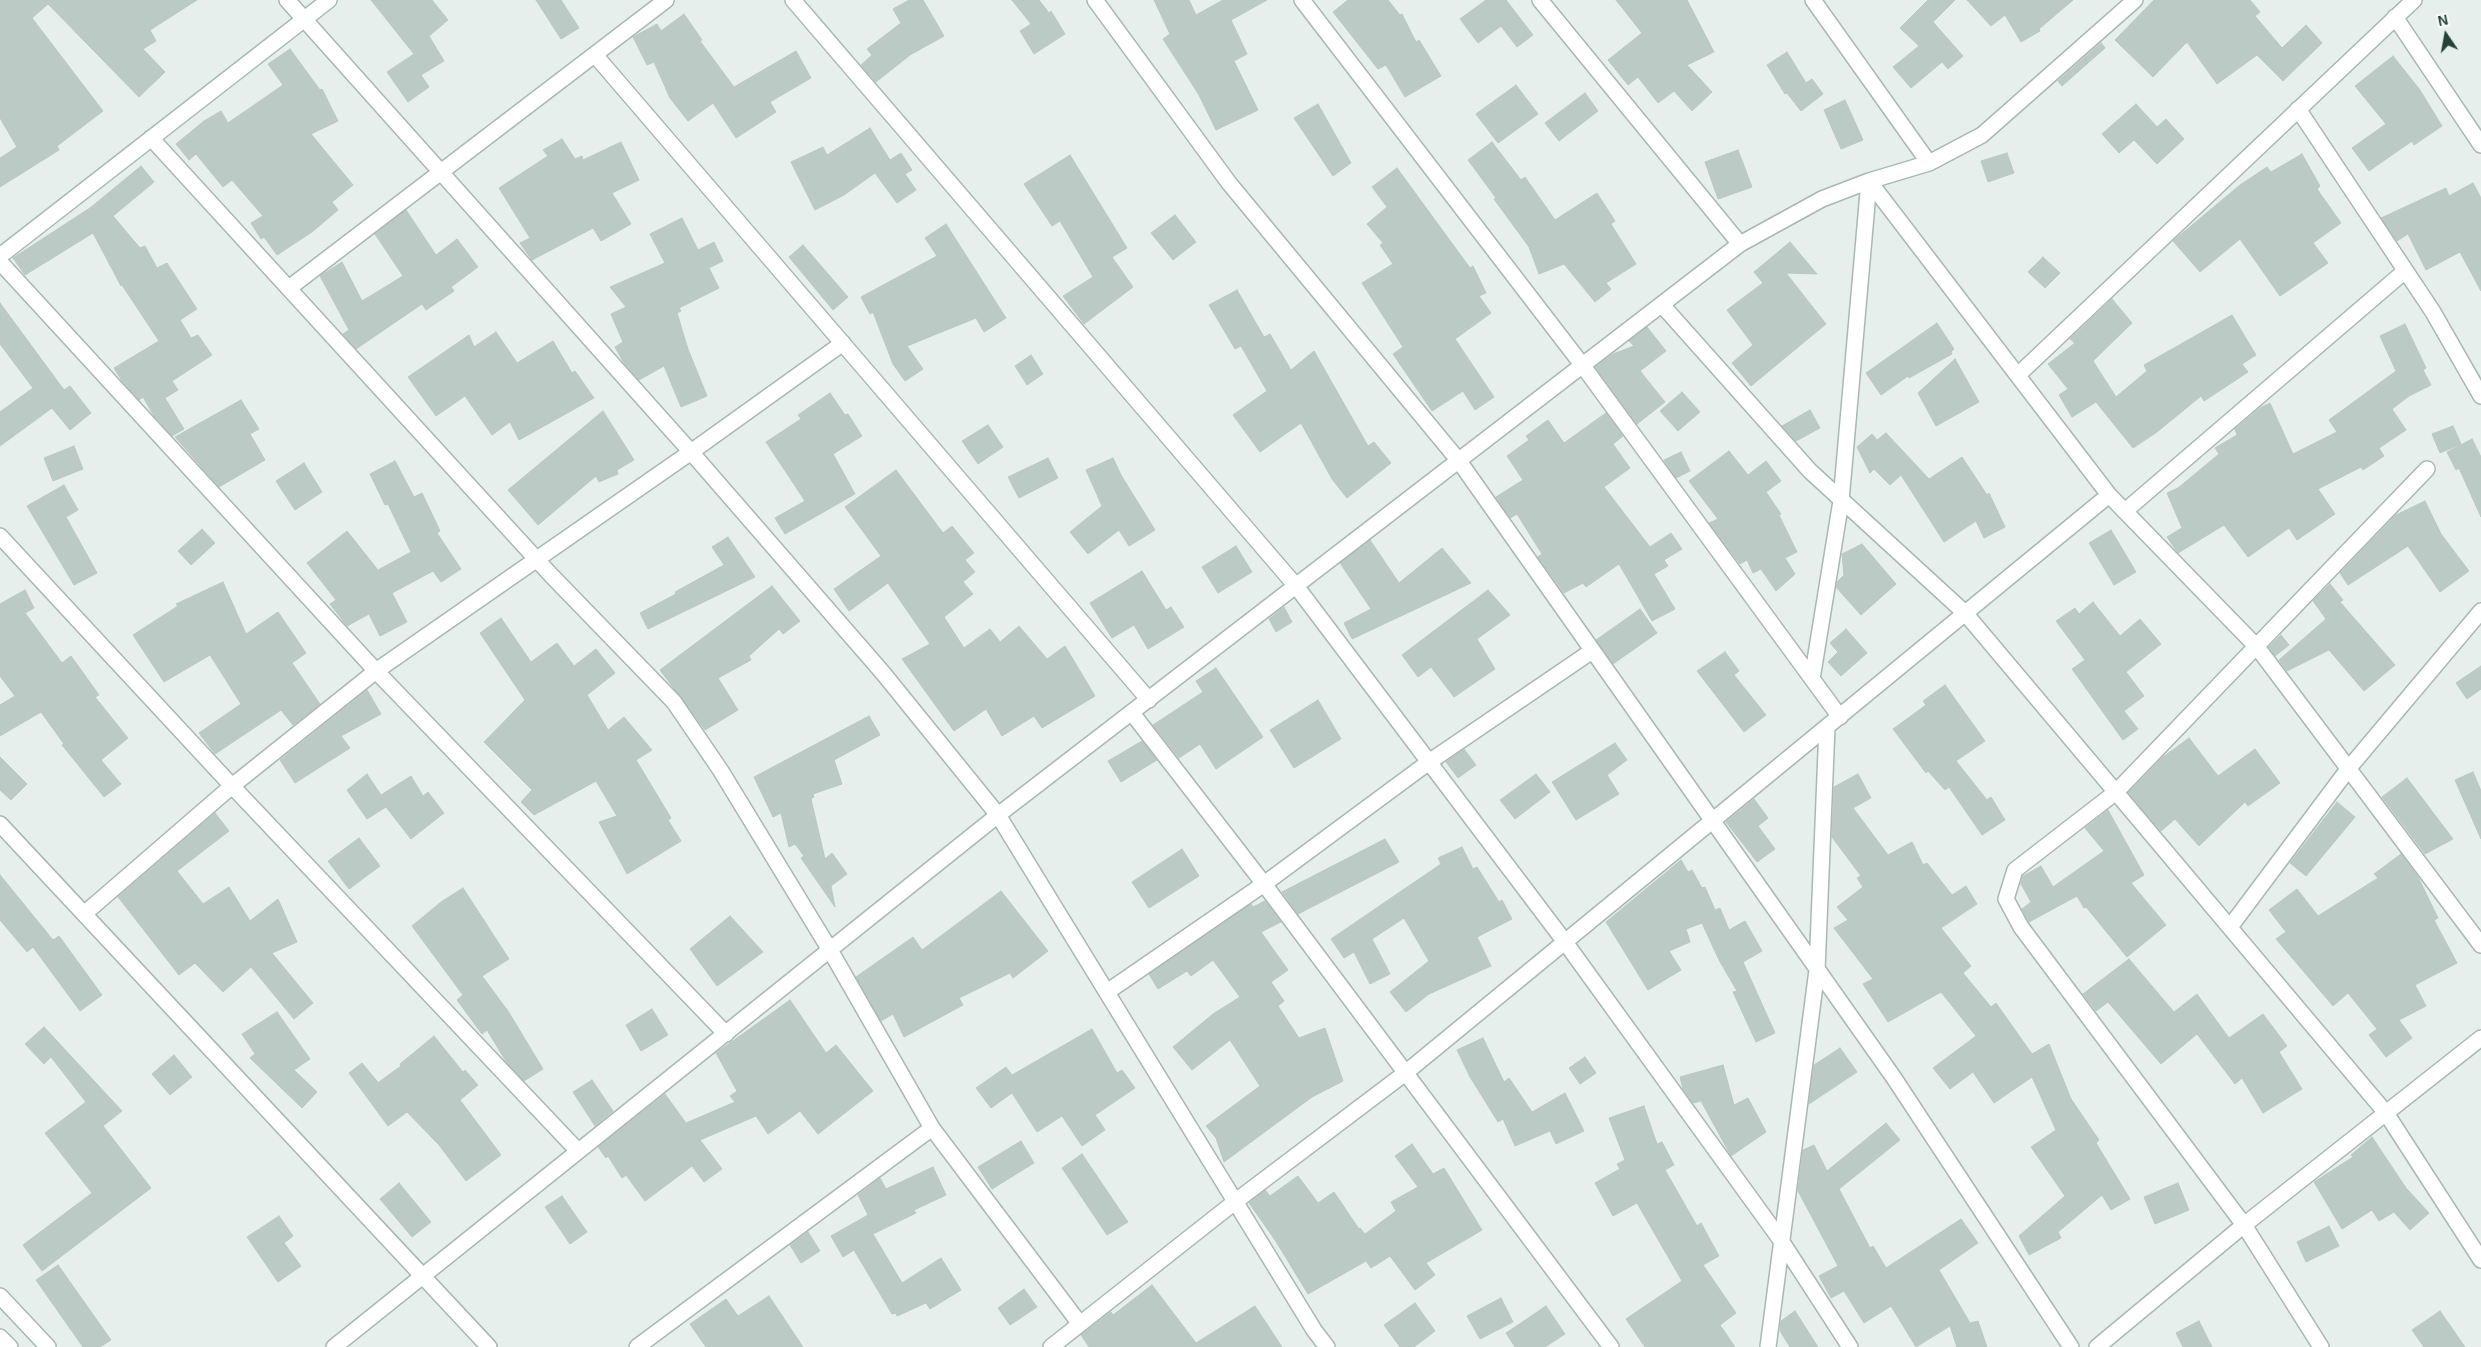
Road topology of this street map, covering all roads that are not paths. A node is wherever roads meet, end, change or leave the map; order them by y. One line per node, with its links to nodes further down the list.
1 (287, 0): 12 (street)
2 (329, 0): 12 (street)
3 (666, 0): 13 (street)
4 (793, 0): 38 (street)
5 (1095, 0): 31 (street)
6 (1302, 0): 27 (street)
7 (1540, 0): 20 (street)
8 (1813, 0): 17 (street)
9 (2134, 0): 17 (street)
10 (2414, 0): 11 (street)
11 (2395, 18): 14 (street); 16 (street)
12 (304, 20): 15 (street); 18 (street)
13 (595, 55): 18 (street); 26 (street)
14 (2298, 109): 23 (street); 28 (street)
15 (151, 138): 21 (street); 24 (street)
16 (2481, 145)
17 (1928, 163): 19 (street)
18 (442, 171): 24 (street); 30 (street)
19 (1869, 180): 20 (street); 28 (street); 34 (street)
20 (1740, 244): 25 (street)
21 (0, 256)
22 (0, 262): 43 (street)
23 (2405, 271): 29 (street); 35 (street)
24 (289, 288): 37 (street)
25 (1662, 305): 27 (street); 34 (street)
26 (843, 343): 30 (street); 45 (street)
27 (1583, 366): 31 (street); 44 (street)
28 (2018, 375): 33 (street)
29 (2481, 396)
30 (691, 452): 37 (street); 53 (street)
31 (1459, 461): 38 (street); 42 (street)
32 (2427, 469): 41 (street)
33 (2109, 495): 35 (street); 40 (street)
34 (1841, 501): 40 (street); 44 (street)
35 (2125, 511): 41 (street)
36 (0, 536): 51 (street)
37 (538, 560): 43 (street); 61 (street)
38 (1296, 586): 45 (street); 49 (street)
39 (2481, 611): 50 (street)
40 (1965, 613): 47 (street); 52 (street)
41 (2257, 647): 50 (street); 52 (street)
42 (1592, 651): 49 (street); 54 (street)
43 (376, 671): 51 (street); 64 (street)
44 (1812, 679): 47 (street)
45 (1149, 700): 46 (street)
46 (1132, 713): 53 (street); 56 (street)
47 (1840, 717): 48 (street)
48 (1827, 727): 54 (street); 62 (street)
49 (1429, 762): 56 (street); 59 (street)
50 (2348, 768): 58 (street); 60 (street)
51 (232, 786): 57 (street); 69 (street)
52 (2116, 792): 58 (street); 71 (street)
53 (998, 816): 61 (street); 63 (street)
54 (1712, 822): 59 (street); 62 (street)
55 (0, 824): 57 (street)
56 (1264, 884): 63 (street); 66 (street)
57 (84, 914): 74 (street)
58 (2230, 927): 67 (street)
59 (1565, 942): 66 (street); 72 (street)
60 (2481, 945)
61 (830, 950): 64 (street); 68 (street)
62 (1817, 970): 72 (street); 88 (street)
63 (1107, 992): 70 (street)
64 (726, 1034): 69 (street)
65 (2481, 1038): 67 (street)
66 (1404, 1074): 70 (street); 85 (street)
67 (2386, 1113): 71 (street); 73 (street)
68 (932, 1128): 76 (street); 82 (street)
69 (578, 1151): 74 (street)
70 (1236, 1201): 76 (street); 84 (street)
71 (2244, 1225): 89 (street); 90 (street)
72 (1780, 1239): 86 (street); 87 (street)
73 (2481, 1260)
74 (422, 1276): 80 (street); 81 (street)
75 (0, 1296): 79 (street)
76 (1080, 1324): 83 (street)
77 (0, 1337): 78 (street)
78 (10, 1347)
79 (48, 1347)
80 (334, 1347)
81 (489, 1347)
82 (637, 1347)
83 (1051, 1347)
84 (1327, 1347)
85 (1611, 1347)
86 (1768, 1347)
87 (1850, 1347)
88 (2071, 1347)
89 (2097, 1347)
90 (2321, 1347)

